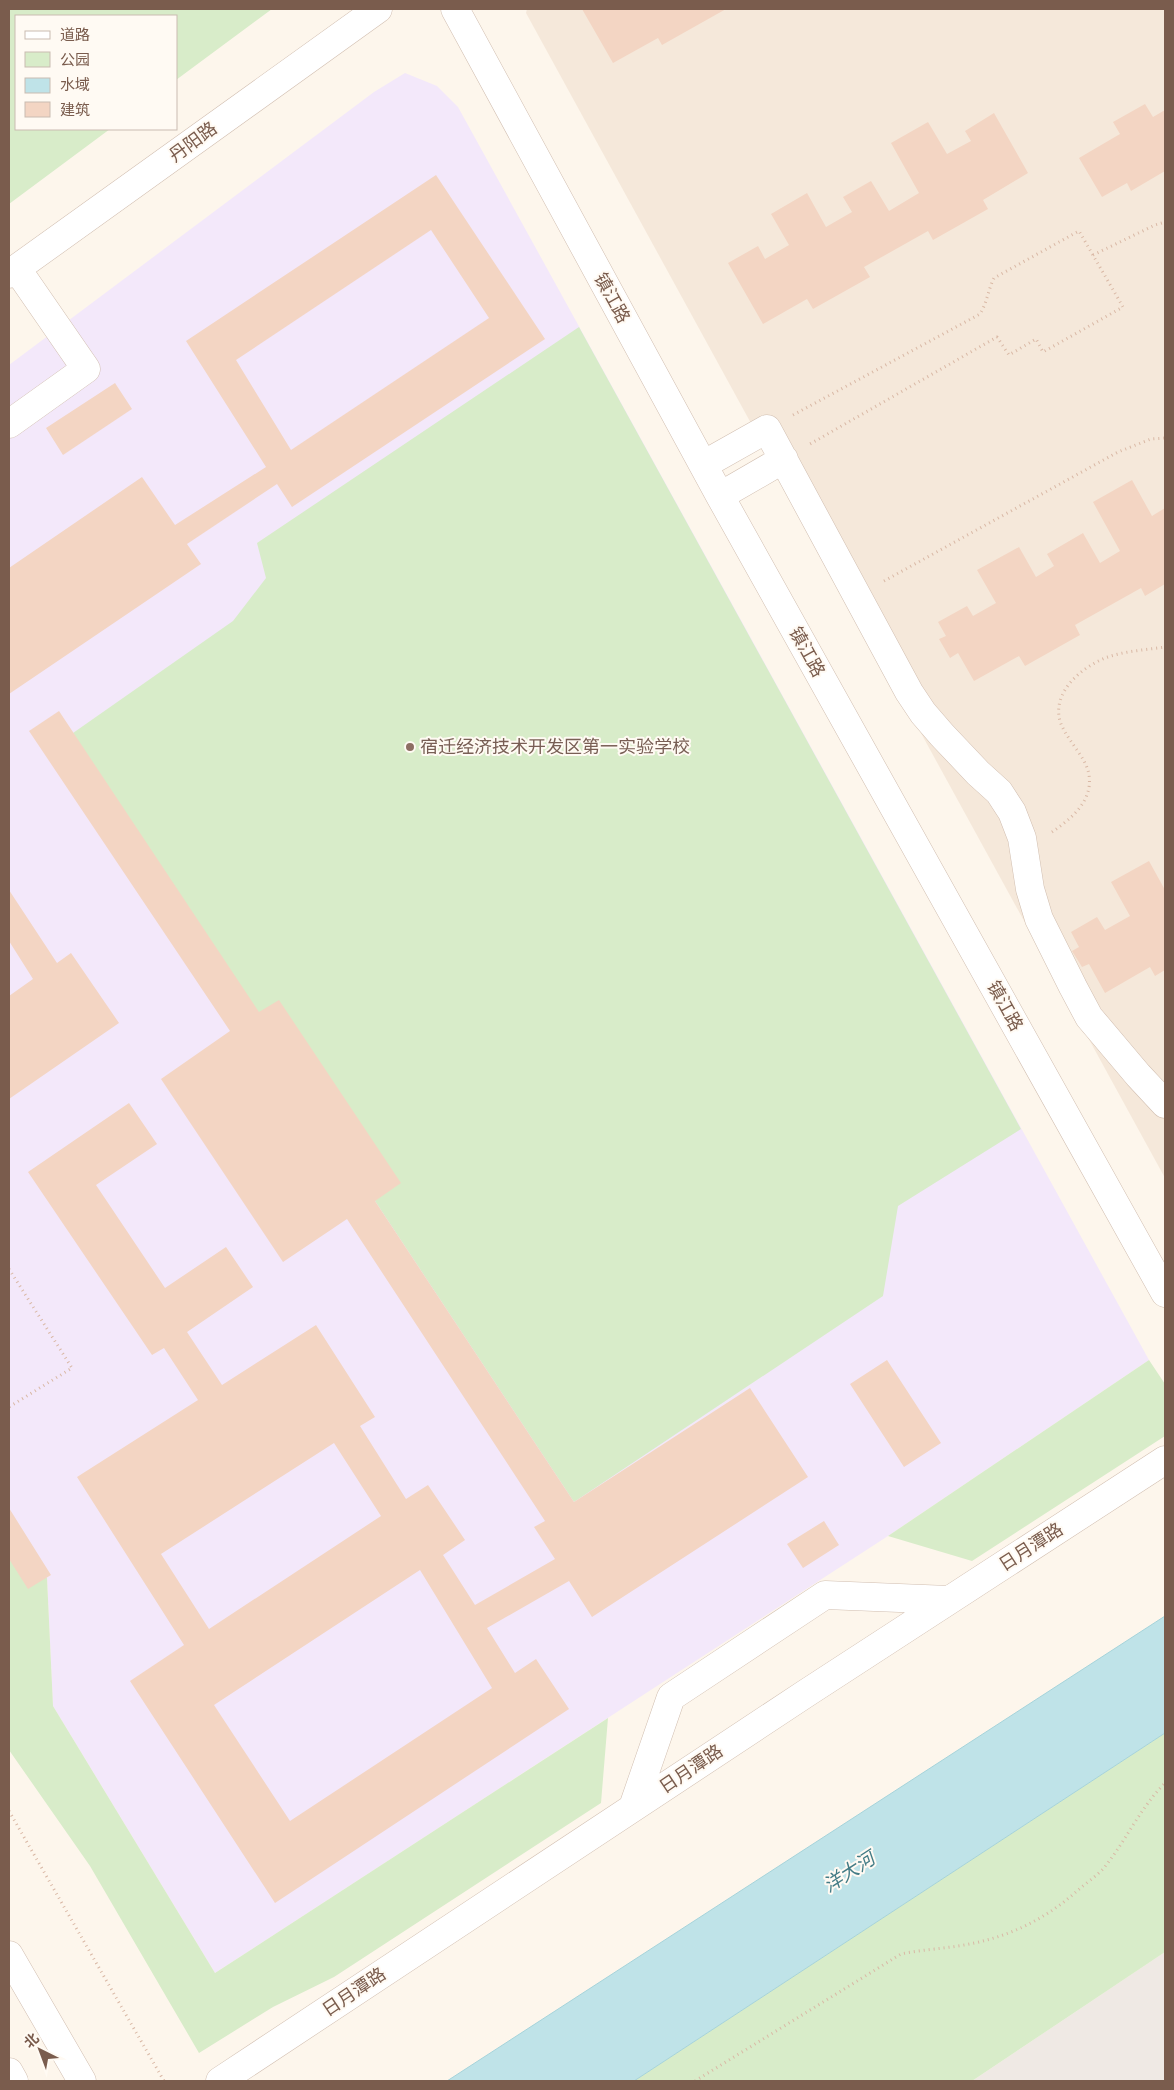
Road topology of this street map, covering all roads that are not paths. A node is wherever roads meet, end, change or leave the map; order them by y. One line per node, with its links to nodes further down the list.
1 (378, 9): 3 (street, 丹阳路)
2 (455, 9): 6 (street, 镇江路)
3 (13, 272): 4 (street)
4 (9, 424)
5 (784, 459): 6 (street); 7 (street); 8 (street)
6 (703, 465): 7 (street, 镇江路)
7 (720, 496): 9 (street, 镇江路)
8 (1165, 1104)
9 (1165, 1293)
10 (1165, 1460): 11 (street, 日月潭路)
11 (949, 1600): 12 (street, 日月潭路); 12 (street)
12 (633, 1807): 17 (street, 日月潭路)
13 (9, 1956): 16 (street)
14 (9, 2072): 15 (street)
15 (14, 2081)
16 (82, 2081)
17 (220, 2081)

